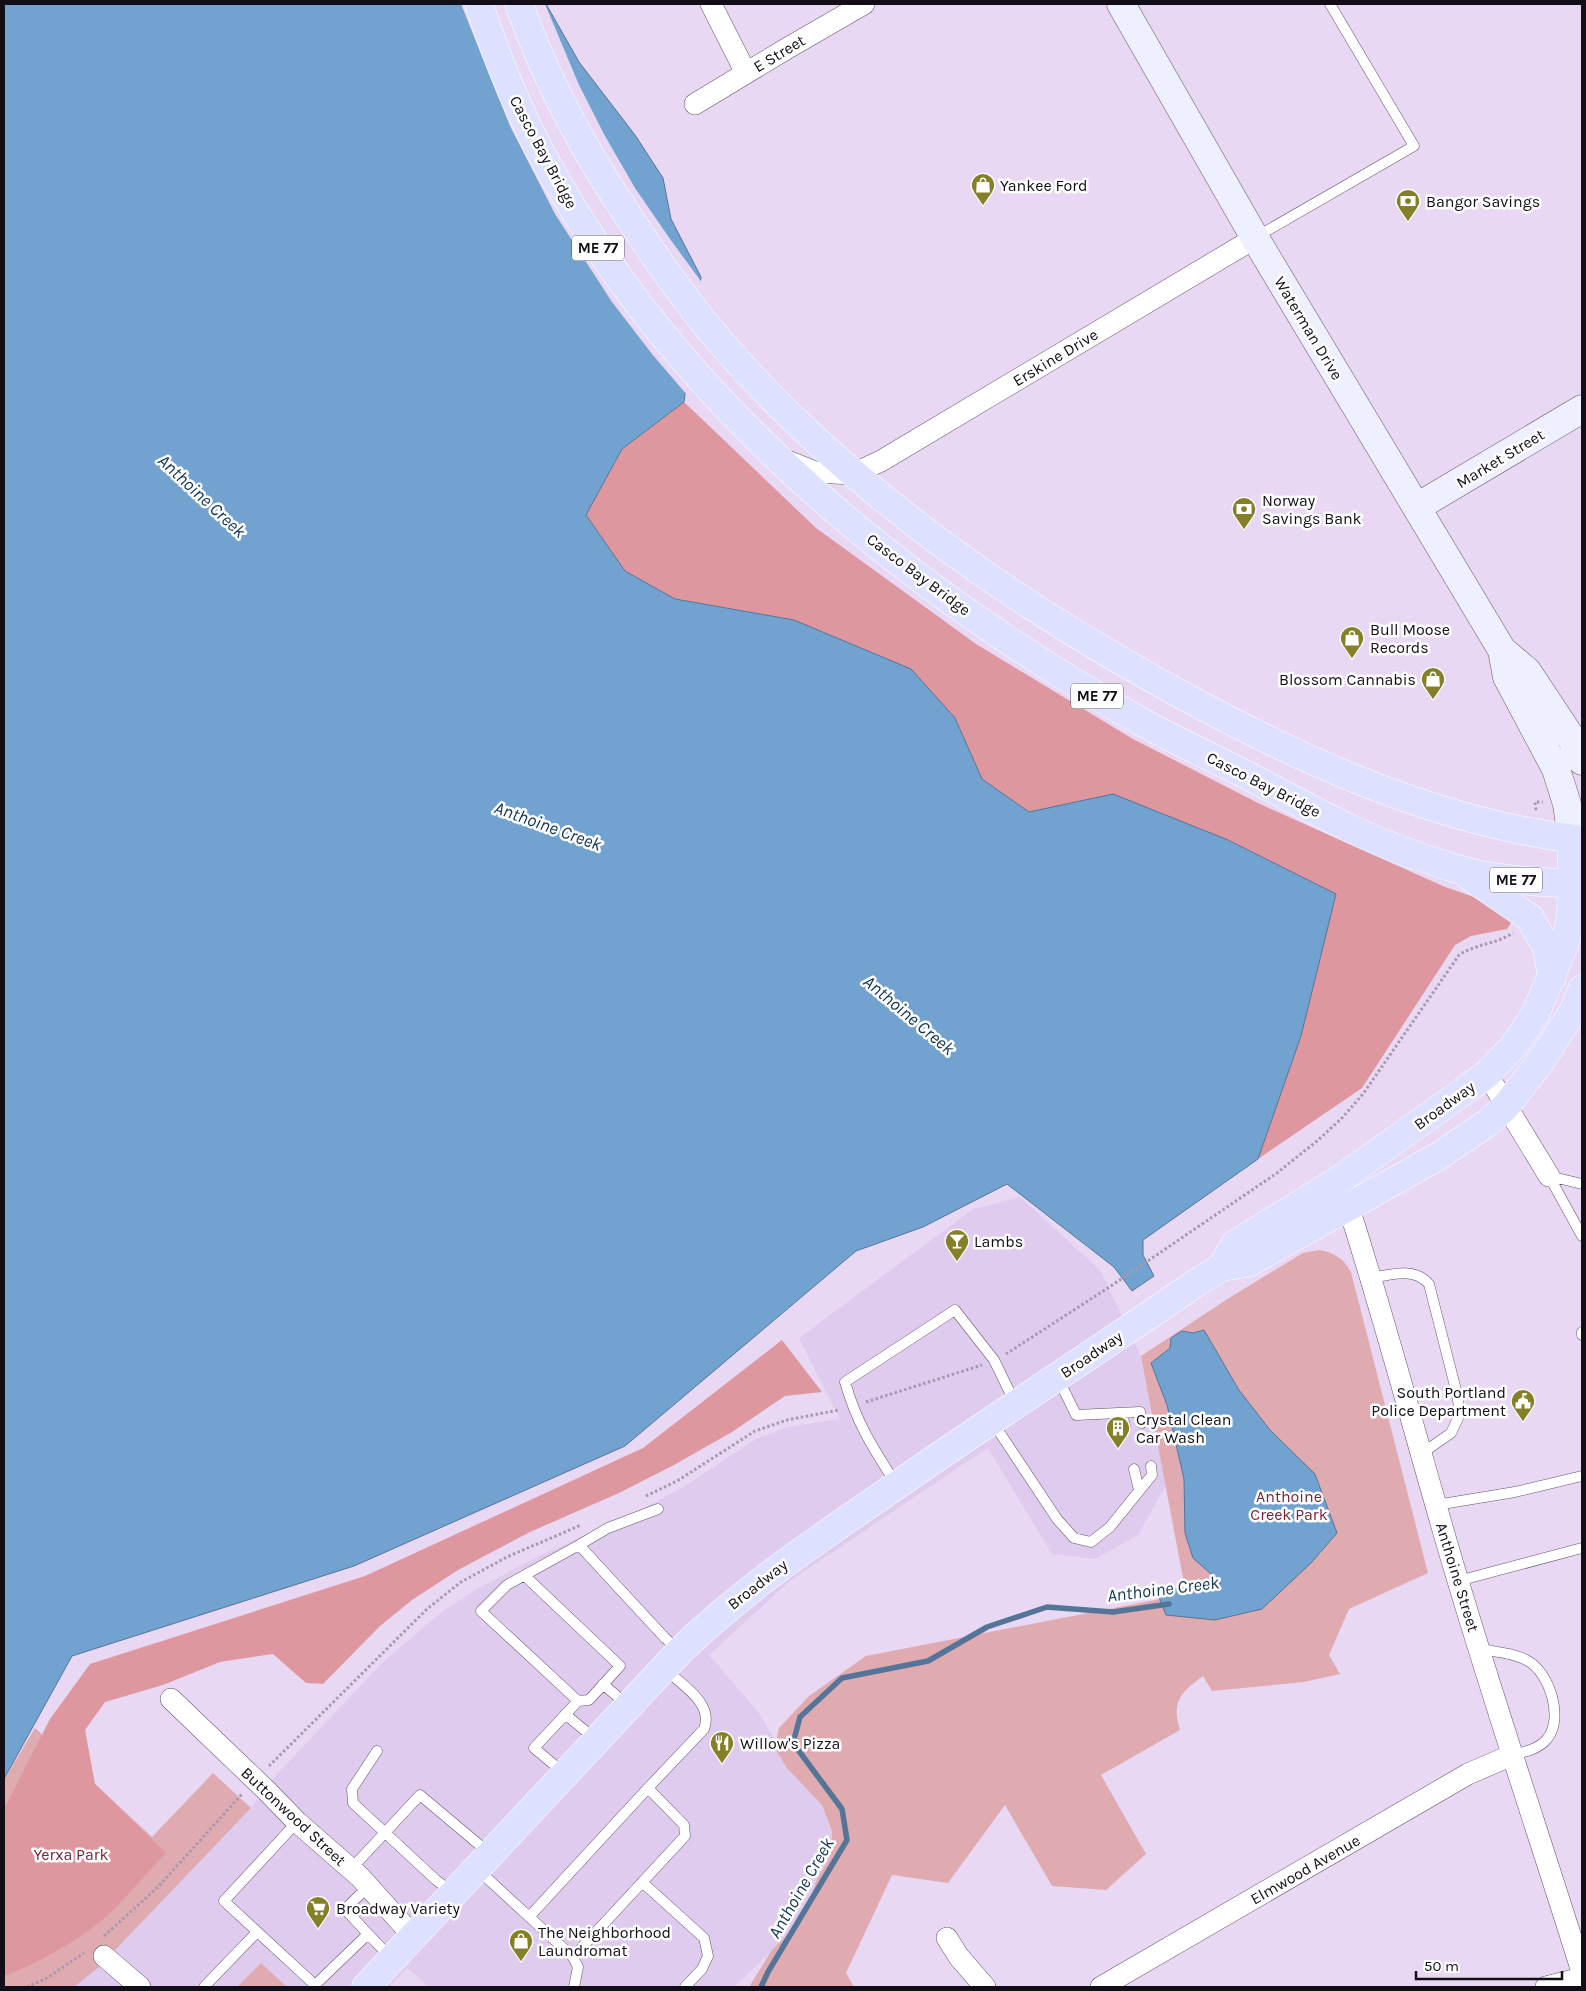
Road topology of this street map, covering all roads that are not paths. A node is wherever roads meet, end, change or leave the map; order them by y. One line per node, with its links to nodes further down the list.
1 (479, 4): 11 (main road, Casco Bay Bridge / ME 77)
2 (519, 4): 12 (main road, ME 77)
3 (711, 4): 7 (street)
4 (864, 4): 7 (street, E Street)
5 (1121, 4): 9 (street, Waterman Drive)
6 (1330, 4): 9 (lane)
7 (746, 73): 8 (street, E Street)
8 (695, 104)
9 (1255, 238): 12 (street, Erskine Drive); 13 (street, Waterman Drive)
10 (1582, 409): 13 (street, Market Street)
11 (773, 455): 12 (street); 17 (main road, Casco Bay Bridge / ME 77)
12 (853, 474): 16 (main road, ME 77)
13 (1417, 507): 14 (street, Waterman Drive)
14 (1502, 650): 15 (street, Waterman Drive); 16 (street, Waterman Drive)
15 (1582, 761)
16 (1577, 839): 18 (main road, Waterman Drive)
17 (1460, 870): 18 (main road, Casco Bay Bridge / ME 77); 19 (main road)
18 (1577, 884): 19 (main road, Broadway)
19 (1552, 978): 21 (main road, Broadway)
20 (1582, 989): 22 (main road, Broadway)
21 (1487, 1074): 22 (street); 24 (main road, Broadway)
22 (1506, 1106): 23 (street); 26 (main road, Broadway)
23 (1548, 1176): 25 (lane); 27 (lane)
24 (1339, 1180): 26 (street, Anthoine Street); 28 (main road, Broadway)
25 (1582, 1184)
26 (1348, 1207): 28 (main road, Broadway); 29 (street, Anthoine Street)
27 (1582, 1236)
28 (1222, 1266): 30 (main road, Broadway)
29 (1372, 1278): 36 (street, Anthoine Street); 36 (lane)
30 (1057, 1376): 31 (main road, Broadway); 32 (lane)
31 (1016, 1404): 33 (main road, Broadway); 40 (lane)
32 (1122, 1413): 34 (lane); 35 (lane)
33 (992, 1420): 40 (main road, Broadway); 41 (lane)
34 (1142, 1424)
35 (1125, 1426)
36 (1421, 1454): 42 (street, Anthoine Street)
37 (1151, 1466): 41 (lane)
38 (1134, 1469): 41 (lane)
39 (1582, 1476): 42 (lane)
40 (897, 1485): 49 (main road, Broadway)
41 (1139, 1490)
42 (1436, 1505): 47 (street, Anthoine Street)
43 (658, 1509): 44 (lane)
44 (579, 1546): 46 (lane); 49 (lane)
45 (1582, 1548): 47 (lane)
46 (525, 1576): 50 (lane); 52 (lane)
47 (1458, 1581): 48 (street, Anthoine Street)
48 (1480, 1649): 57 (street, Anthoine Street); 57 (lane)
49 (672, 1660): 53 (main road, Broadway); 59 (lane)
50 (603, 1684): 52 (lane); 53 (lane)
51 (171, 1699): 60 (street, Buttonwood Street)
52 (578, 1701): 54 (lane)
53 (628, 1706): 55 (main road, Broadway)
54 (566, 1714): 55 (lane); 58 (lane)
55 (596, 1740): 58 (main road, Broadway)
56 (377, 1751): 61 (lane)
57 (1512, 1755): 75 (street, Anthoine Street); 84 (street, Elmwood Avenue)
58 (565, 1774): 62 (main road, Broadway)
59 (648, 1788): 64 (lane); 67 (lane)
60 (297, 1822): 63 (street, Buttonwood Street); 68 (lane)
61 (385, 1832): 62 (lane); 63 (lane); 66 (lane)
62 (483, 1861): 66 (main road, Broadway); 67 (lane)
63 (351, 1869): 65 (street, Buttonwood Street)
64 (642, 1882): 73 (lane); 82 (lane)
65 (369, 1886): 69 (lane); 70 (street, Buttonwood Street)
66 (453, 1892): 70 (main road, Broadway)
67 (529, 1917): 73 (lane)
68 (257, 1932): 77 (lane); 79 (lane)
69 (368, 1934): 74 (lane); 77 (lane)
70 (414, 1937): 74 (main road, Broadway)
71 (948, 1938): 83 (street)
72 (96, 1950): 78 (street)
73 (573, 1957): 81 (lane)
74 (392, 1959): 80 (main road, Broadway)
75 (1582, 1972)
76 (1582, 1978): 85 (street)
77 (316, 1986)
78 (140, 1987)
79 (204, 1987)
80 (366, 1987)
81 (574, 1987)
82 (685, 1987)
83 (985, 1987)
84 (1101, 1987)
85 (1546, 1987)

